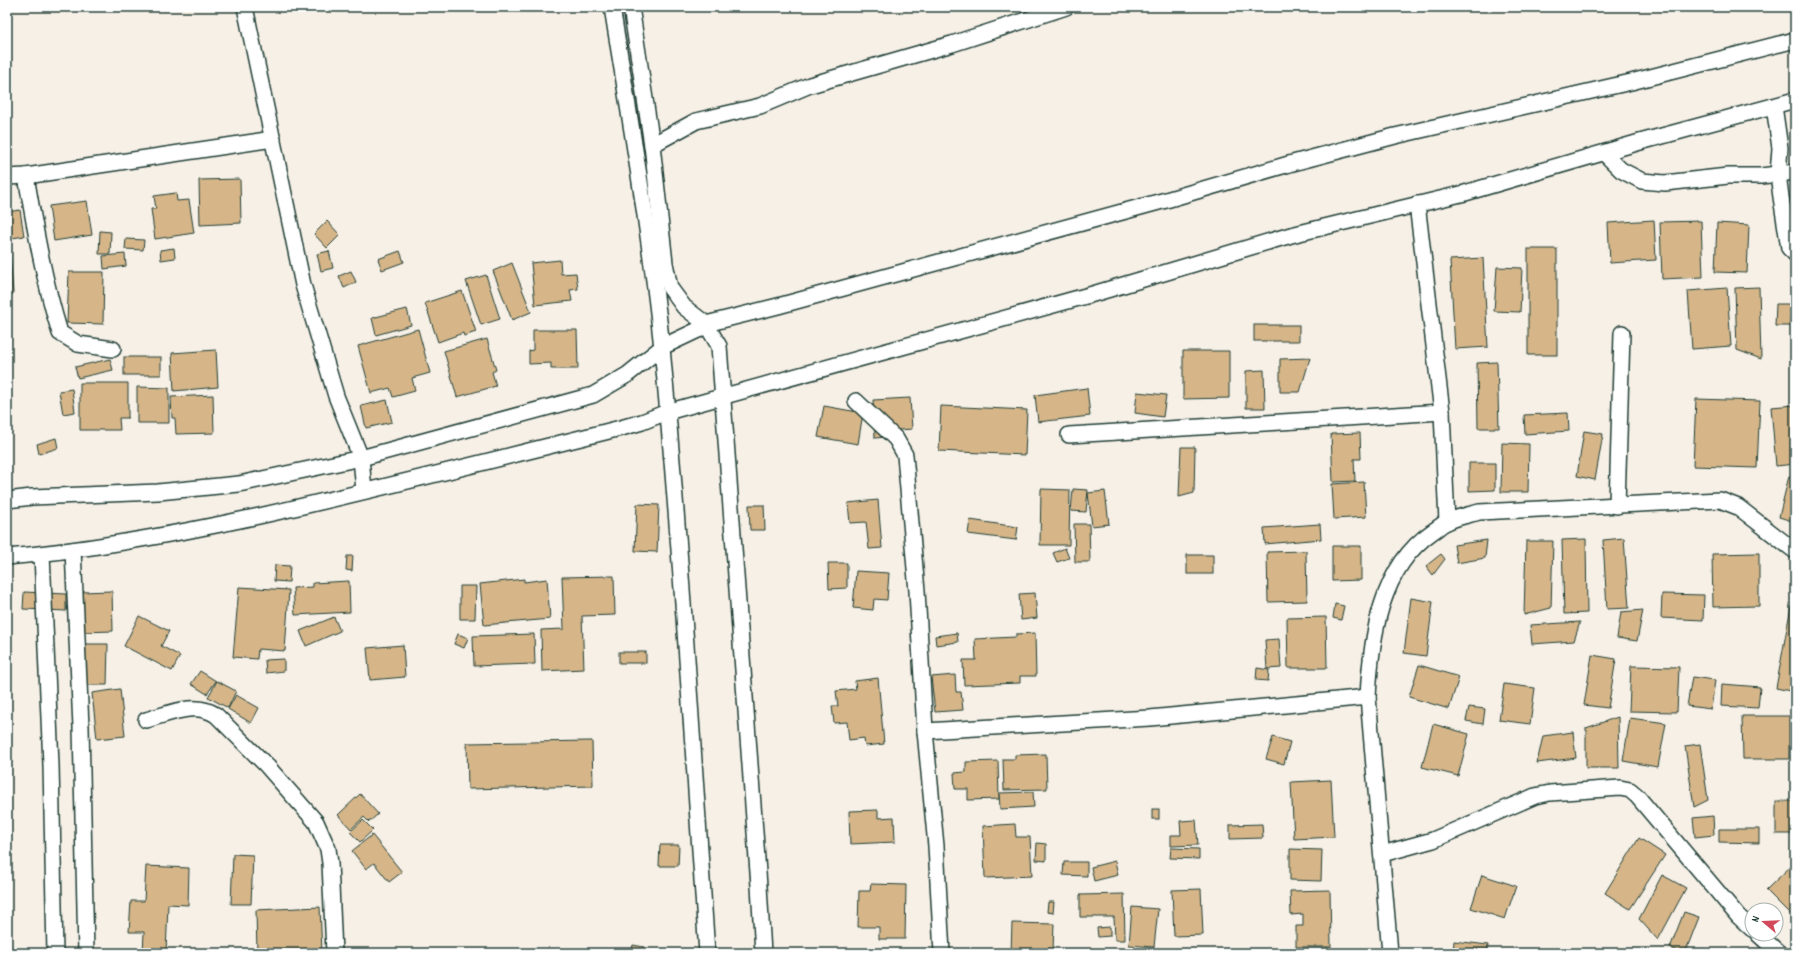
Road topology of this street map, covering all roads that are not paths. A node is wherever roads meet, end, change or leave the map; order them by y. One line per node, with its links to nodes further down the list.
1 (245, 7): 8 (street)
2 (612, 7): 19 (street)
3 (631, 7): 9 (street)
4 (1066, 7): 9 (street)
5 (1795, 40): 17 (street)
6 (1795, 100): 7 (street)
7 (1774, 106): 10 (street); 12 (street)
8 (273, 139): 13 (street); 26 (street)
9 (652, 145): 17 (street)
10 (1604, 153): 12 (street); 15 (street)
11 (1795, 172): 12 (street)
12 (1778, 174): 16 (street)
13 (26, 176): 14 (street); 20 (street)
14 (7, 177)
15 (1417, 204): 21 (street); 24 (street)
16 (1795, 254)
17 (706, 324): 19 (street); 21 (street)
18 (1622, 332): 29 (street)
19 (662, 347): 23 (street); 26 (street)
20 (113, 349)
21 (724, 396): 23 (street); 45 (street)
22 (856, 401): 37 (street)
23 (667, 412): 27 (street); 44 (street)
24 (1442, 412): 25 (street); 30 (street)
25 (1069, 435)
26 (361, 458): 27 (street); 28 (street)
27 (364, 491): 31 (street)
28 (7, 500)
29 (1617, 506): 30 (street); 32 (street)
30 (1447, 522): 35 (street)
31 (72, 550): 33 (street); 42 (street)
32 (1795, 551)
33 (42, 554): 34 (street); 41 (street)
34 (7, 557)
35 (1368, 697): 37 (street); 38 (street)
36 (146, 720): 43 (street)
37 (925, 731): 46 (street)
38 (1382, 854): 39 (street); 47 (street)
39 (1744, 922)
40 (1767, 942): 48 (street)
41 (55, 953)
42 (86, 953)
43 (334, 953)
44 (707, 953)
45 (763, 953)
46 (942, 953)
47 (1390, 953)
48 (1779, 953)

